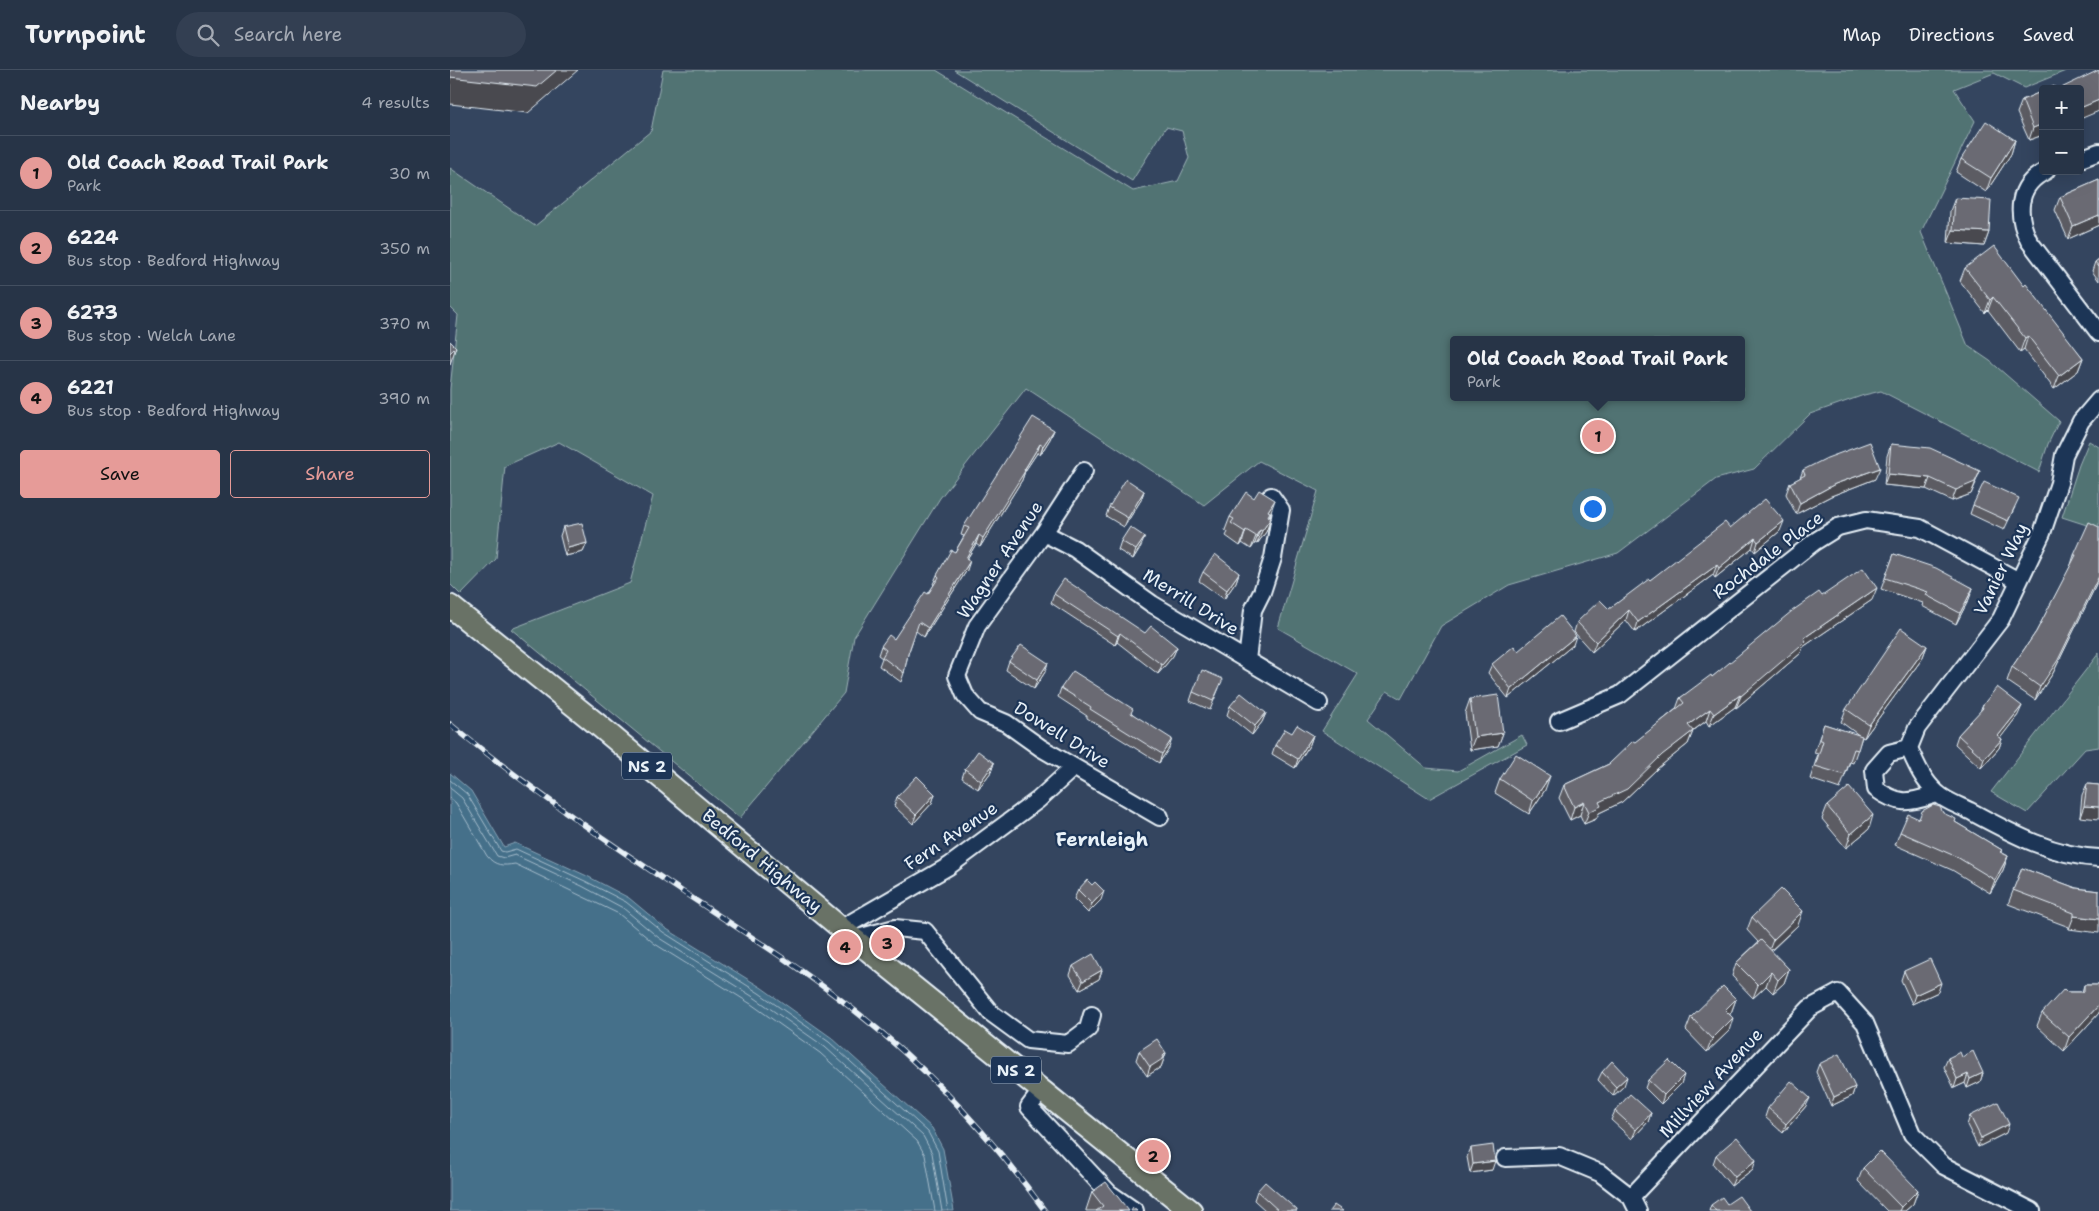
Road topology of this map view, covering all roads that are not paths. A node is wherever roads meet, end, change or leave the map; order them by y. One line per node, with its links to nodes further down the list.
1 (2099, 152): 2 (street)
2 (2084, 158)
3 (2041, 175): 4 (street)
4 (2099, 333)
5 (2099, 400): 9 (street, Vanier Way)
6 (1084, 471): 8 (street, Wagner Avenue)
7 (1271, 496): 11 (street)
8 (1044, 533): 11 (street, Merrill Drive); 12 (street, Wagner Avenue)
9 (2019, 581): 14 (street, Rochdale Place); 15 (street, Vanier Way)
10 (450, 606): 20 (main road, Bedford Highway / NS 2)
11 (1247, 660): 13 (street, Merrill Drive)
12 (957, 676): 16 (street, Dowell Drive)
13 (1319, 703)
14 (1559, 721)
15 (1909, 748): 17 (street); 17 (street)
16 (1074, 767): 18 (street, Dowell Drive); 20 (street, Fern Avenue)
17 (1937, 794): 19 (street)
18 (1160, 817)
19 (2099, 858)
20 (848, 933): 21 (street); 22 (main road, Bedford Highway / NS 2)
21 (1092, 1015)
22 (1042, 1091): 25 (street); 26 (main road, Bedford Highway / NS 2)
23 (1505, 1158): 24 (street)
24 (1634, 1204): 27 (street, Millview Avenue)
25 (1135, 1211)
26 (1191, 1211)
27 (2032, 1211)

